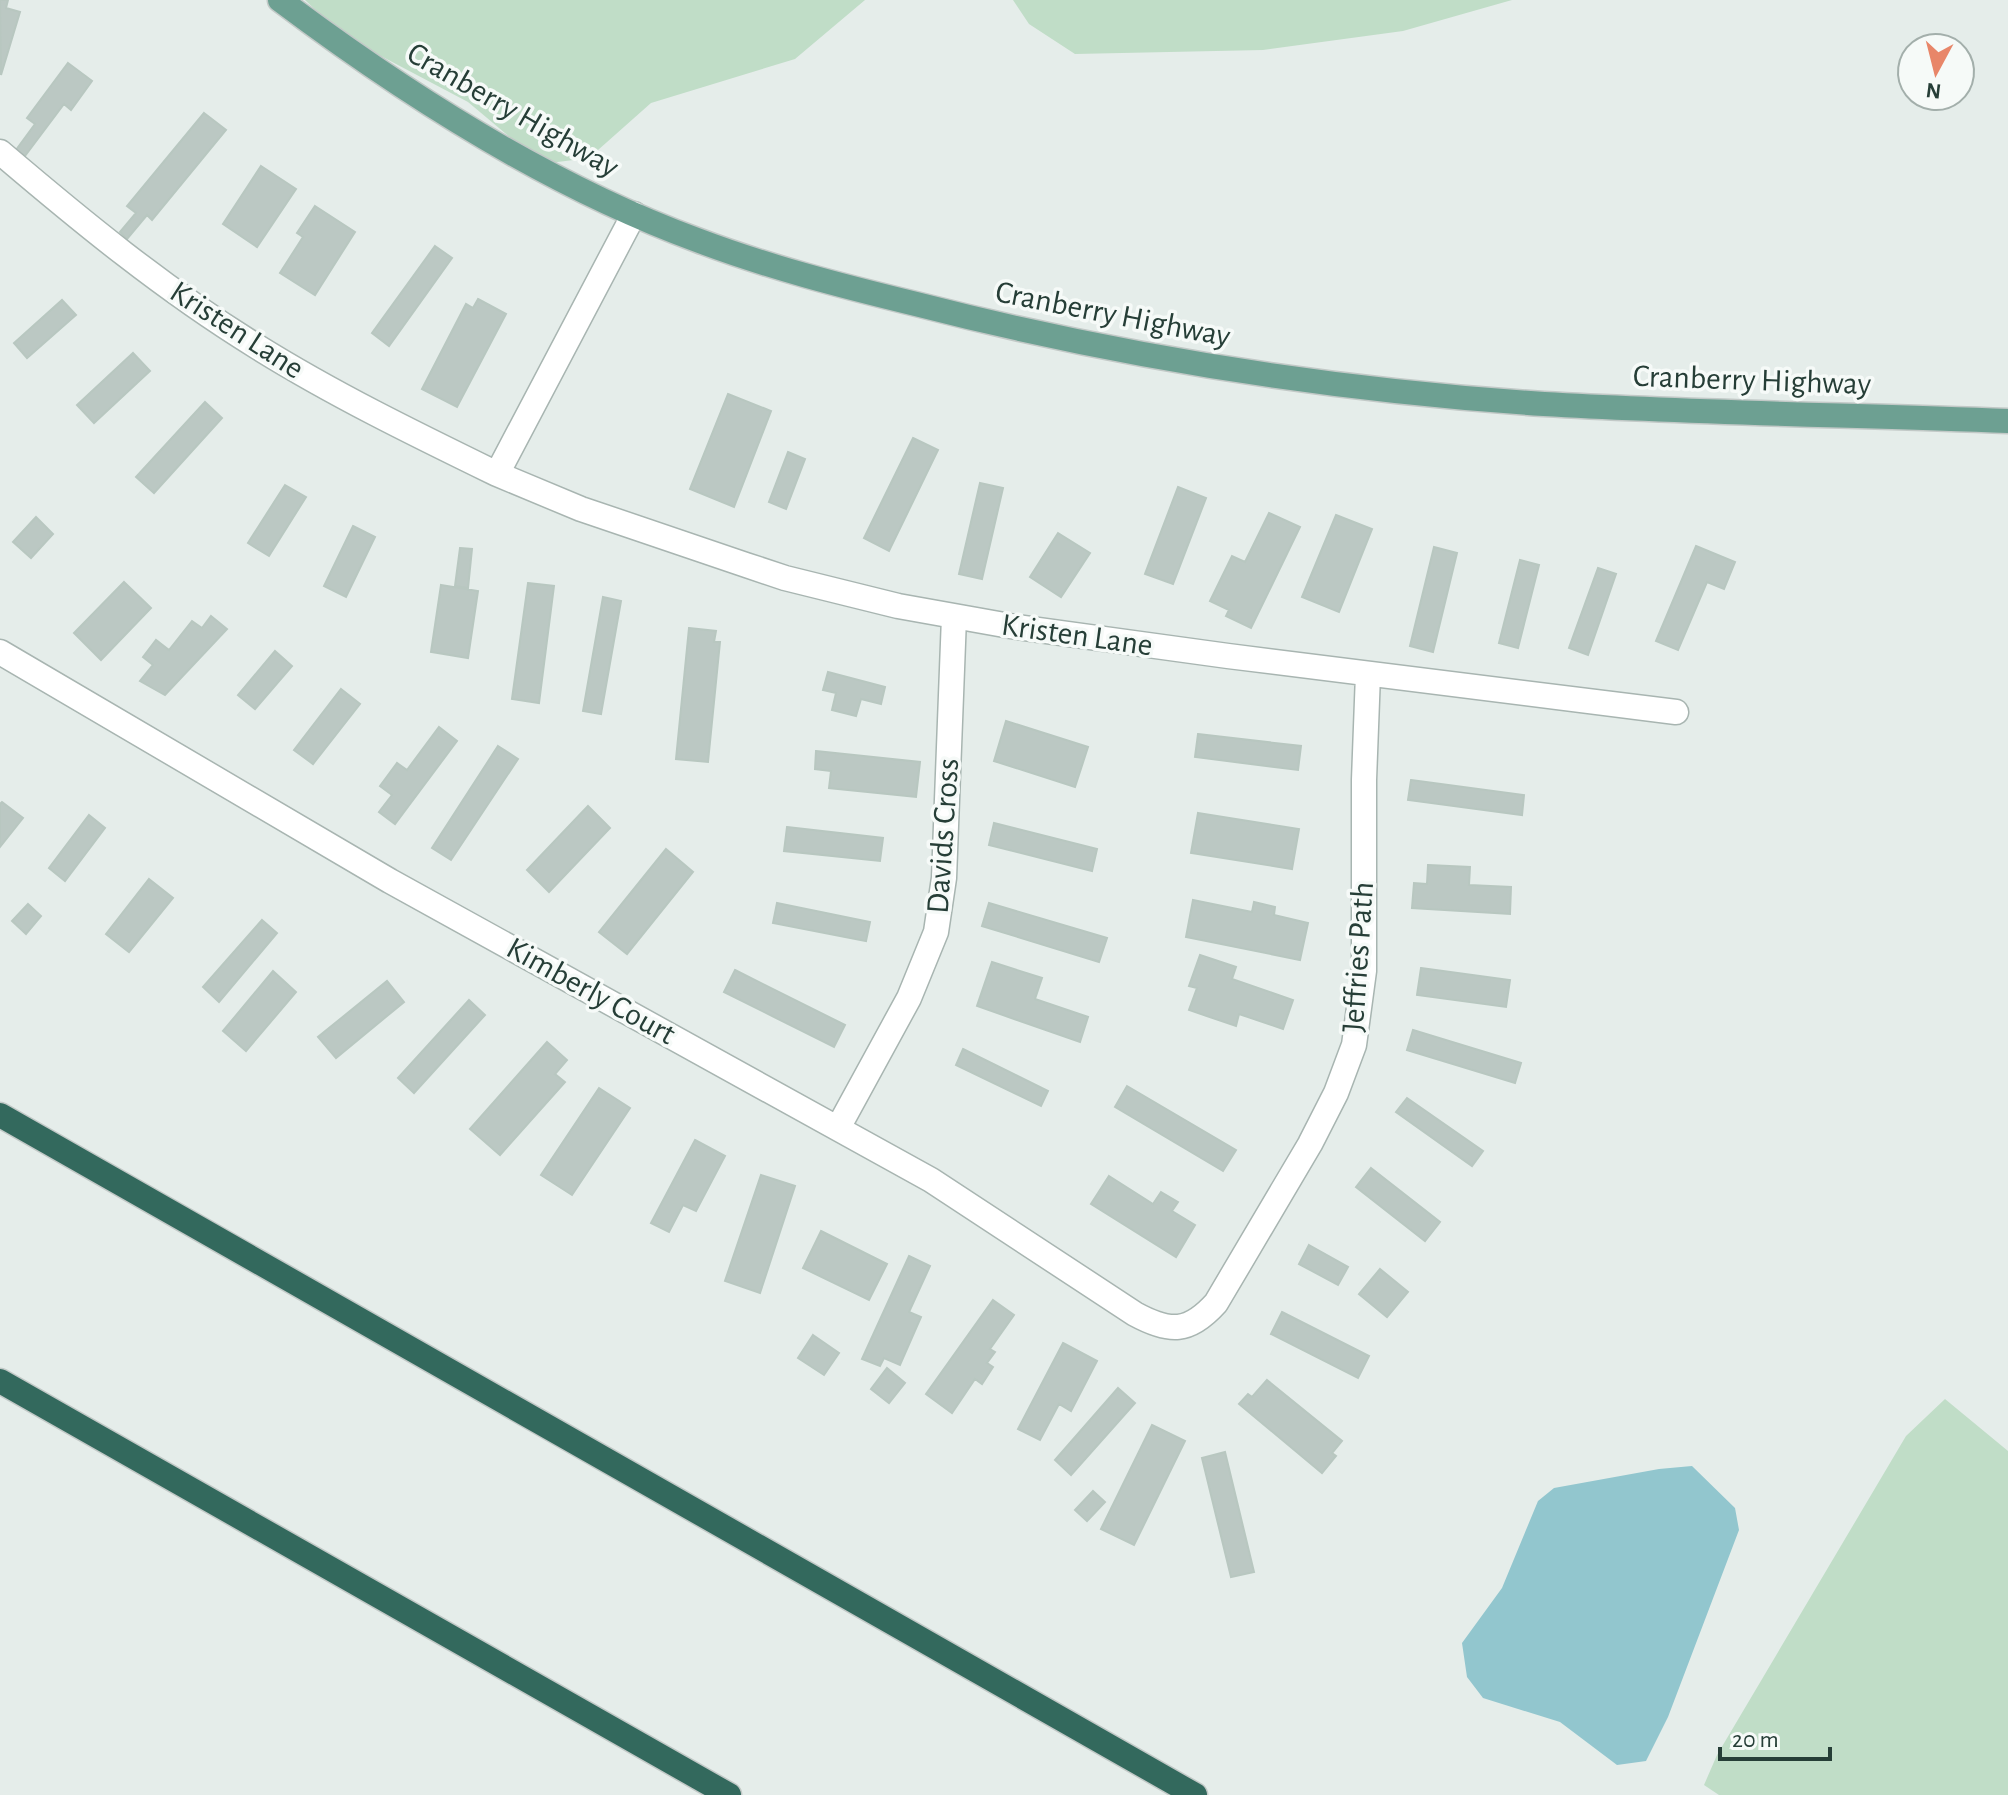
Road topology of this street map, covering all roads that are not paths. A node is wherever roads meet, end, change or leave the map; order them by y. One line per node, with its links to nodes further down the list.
1 (280, 0): 3 (main road, Cranberry Highway)
2 (0, 152): 5 (street, Kristen Lane)
3 (634, 214): 4 (main road, Cranberry Highway); 5 (street)
4 (2008, 421)
5 (497, 474): 6 (street, Kristen Lane)
6 (954, 617): 8 (street, Kristen Lane); 11 (street, Davids Cross)
7 (0, 652): 11 (street, Kimberly Court)
8 (1368, 674): 9 (street, Kristen Lane); 12 (street, Jeffries Path)
9 (1676, 712)
10 (0, 1115): 15 (highway)
11 (838, 1128): 12 (street, Kimberly Court)
12 (1180, 1328)
13 (0, 1381): 14 (highway)
14 (729, 1795)
15 (1195, 1795)

